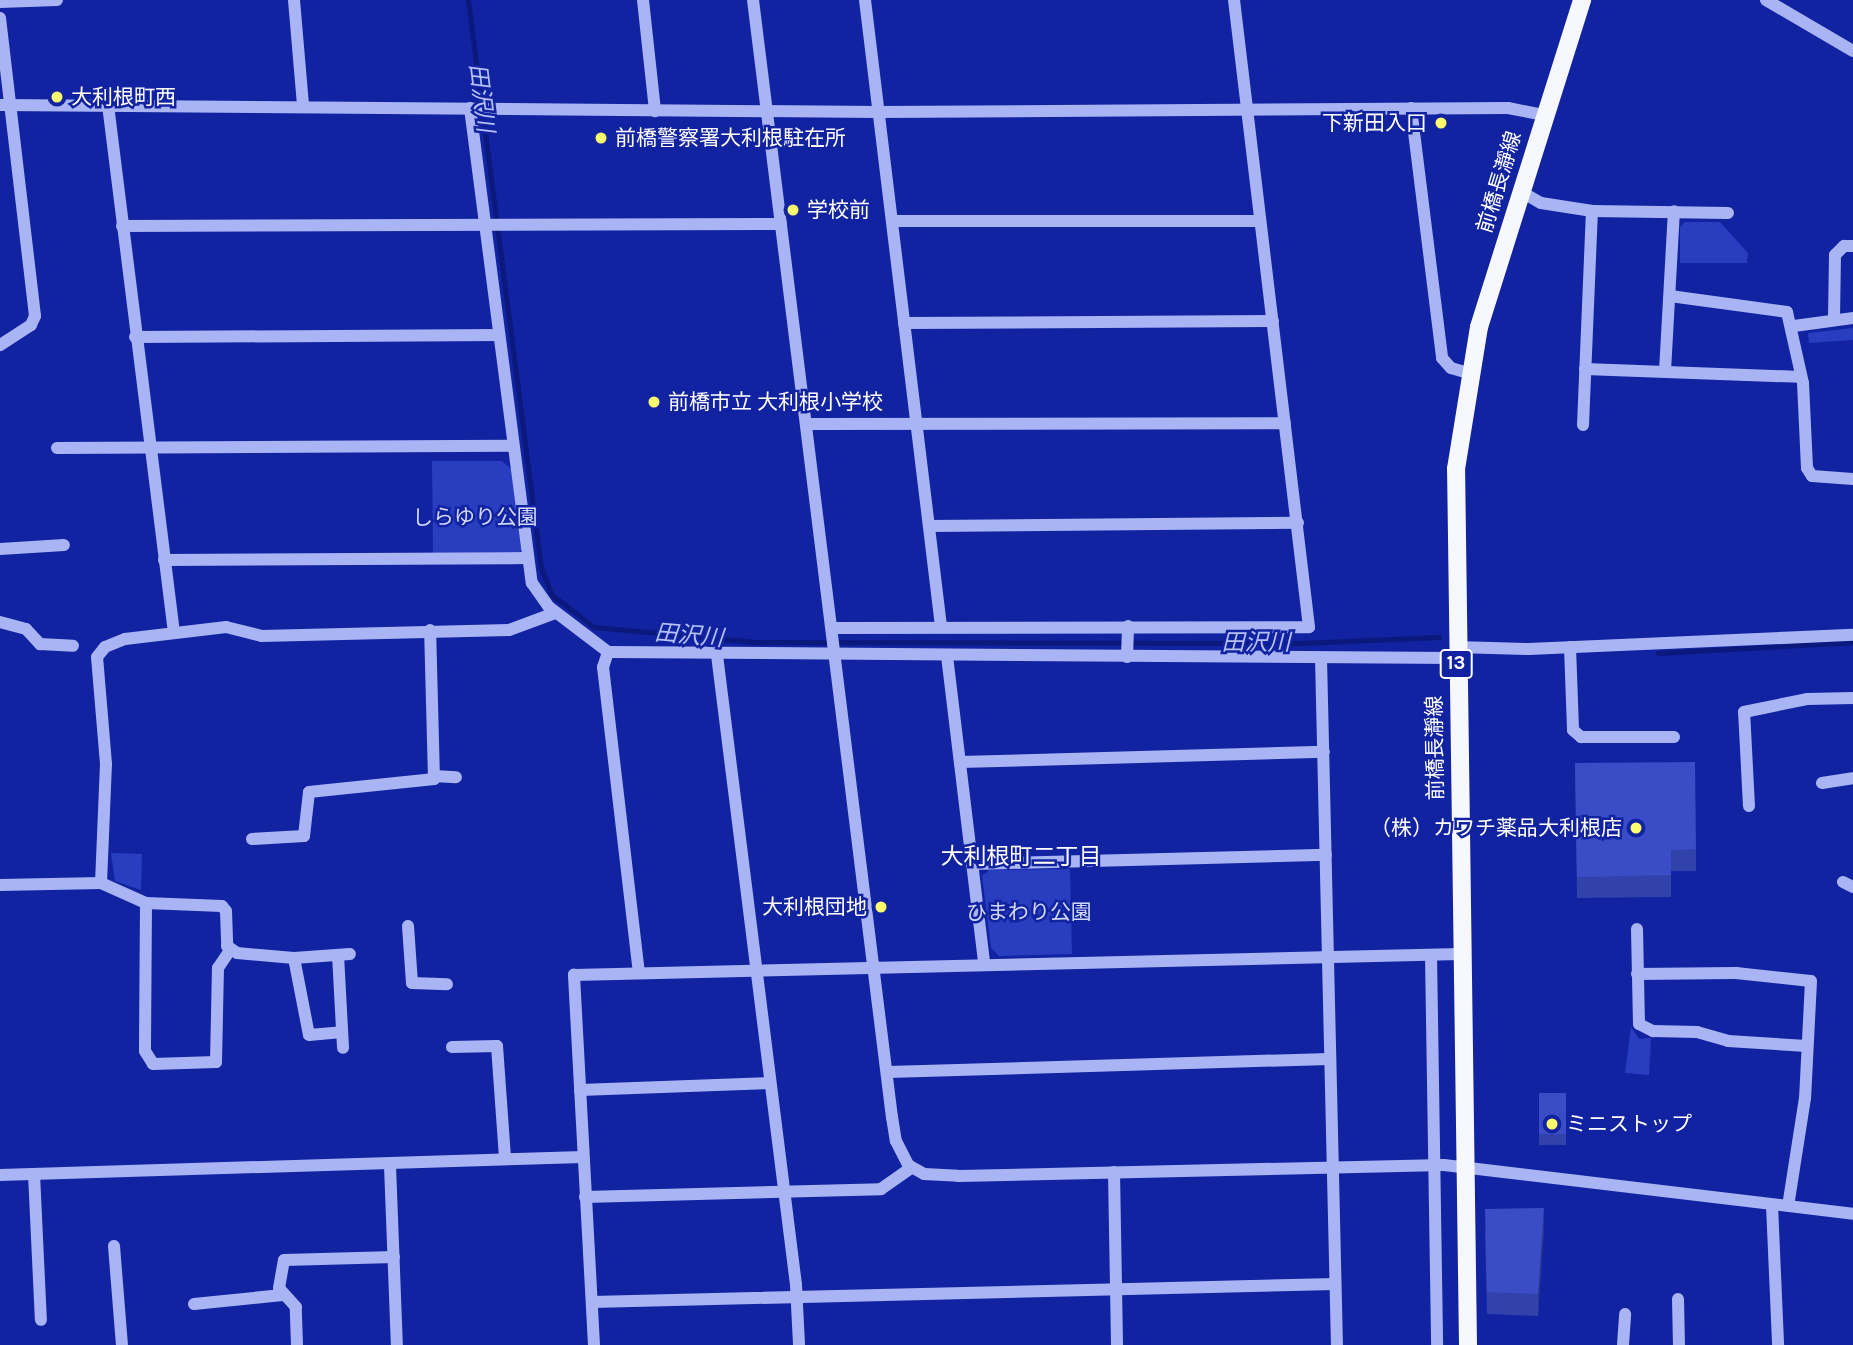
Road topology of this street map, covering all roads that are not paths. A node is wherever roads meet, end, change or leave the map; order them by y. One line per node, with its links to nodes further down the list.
1 (57, 0): 9 (street)
2 (294, 0): 14 (street)
3 (643, 0): 17 (street)
4 (753, 0): 18 (street)
5 (865, 0): 20 (street)
6 (1234, 0): 19 (street)
7 (1582, 0): 21 (main road, 前橋長瀞線 / 13)
8 (1766, 0): 11 (street)
9 (0, 2)
10 (0, 18): 12 (street)
11 (1853, 51)
12 (4, 105): 13 (street); 40 (street)
13 (108, 105): 14 (street); 30 (street)
14 (303, 105): 15 (street)
15 (470, 108): 17 (street); 29 (street)
16 (1411, 108): 19 (street); 21 (street); 43 (street)
17 (655, 111): 18 (street)
18 (767, 111): 20 (street); 28 (street)
19 (1246, 111): 20 (street); 27 (street)
20 (879, 112): 26 (street)
21 (1544, 115): 22 (main road, 前橋長瀞線 / 13)
22 (1520, 191): 23 (street); 43 (main road, 前橋長瀞線 / 13)
23 (1592, 211): 24 (street); 41 (street)
24 (1674, 211): 25 (street); 32 (street)
25 (1728, 213)
26 (892, 221): 27 (street); 36 (street)
27 (1260, 221): 35 (street)
28 (781, 224): 29 (street); 47 (street)
29 (486, 225): 30 (street); 38 (street)
30 (122, 226): 39 (street)
31 (1853, 246): 33 (street)
32 (1670, 296): 37 (street); 42 (street)
33 (1834, 318): 34 (street); 37 (street)
34 (1853, 318)
35 (1273, 321): 36 (street); 46 (street)
36 (904, 323): 45 (street)
37 (1794, 326): 44 (street)
38 (499, 335): 39 (street); 49 (street)
39 (135, 337): 51 (street)
40 (0, 345)
41 (1585, 369): 42 (street); 48 (street)
42 (1665, 371): 44 (street)
43 (1469, 373): 70 (main road, 前橋長瀞線 / 13)
44 (1800, 376): 52 (street)
45 (916, 422): 46 (street); 47 (street); 54 (street)
46 (1285, 423): 53 (street)
47 (807, 424): 63 (street)
48 (1583, 425)
49 (513, 446): 51 (street); 57 (street)
50 (57, 448): 51 (street)
51 (150, 448): 58 (street)
52 (1853, 479)
53 (1298, 523): 54 (street); 62 (street)
54 (930, 526): 61 (street)
55 (64, 545): 56 (street)
56 (0, 549)
57 (527, 558): 58 (street); 59 (street)
58 (164, 560): 65 (street)
59 (555, 612): 64 (street); 69 (street)
60 (0, 622): 67 (street)
61 (941, 626): 62 (street); 63 (street)
62 (1128, 626): 74 (street)
63 (832, 628): 72 (street)
64 (430, 630): 65 (street); 80 (street)
65 (174, 634): 88 (street)
66 (1853, 635): 68 (street)
67 (73, 646)
68 (1570, 647): 70 (street); 77 (street)
69 (608, 652): 71 (street); 101 (street)
70 (1456, 653): 75 (street); 94 (main road, 前橋長瀞線 / 13)
71 (717, 655): 72 (street); 100 (street)
72 (835, 655): 73 (street); 99 (street)
73 (947, 656): 74 (street); 79 (street)
74 (1127, 657): 75 (street)
75 (1321, 657): 78 (street)
76 (1853, 698): 84 (street)
77 (1674, 737)
78 (1324, 752): 79 (street); 86 (street)
79 (960, 762): 87 (street)
80 (435, 776): 81 (street); 85 (street)
81 (456, 777)
82 (1853, 778): 83 (street)
83 (1822, 783)
84 (1749, 807)
85 (252, 839)
86 (1326, 855): 87 (street); 96 (street)
87 (973, 864): 98 (street)
88 (101, 883): 89 (street); 90 (street)
89 (0, 885)
90 (146, 903): 93 (street); 93 (street)
91 (408, 926): 103 (street)
92 (1637, 929): 102 (street)
93 (230, 950): 97 (street)
94 (1460, 954): 95 (street); 117 (main road, 前橋長瀞線 / 13)
95 (1431, 955): 96 (street); 114 (street)
96 (1329, 957): 98 (street); 108 (street)
97 (295, 958): 104 (street); 104 (street)
98 (984, 964): 99 (street)
99 (874, 967): 100 (street); 109 (street)
100 (756, 970): 101 (street); 110 (street)
101 (639, 972): 111 (street)
102 (1637, 974): 105 (street); 105 (street)
103 (447, 984)
104 (342, 1032): 107 (street)
105 (1807, 1046): 125 (street)
106 (452, 1047): 113 (street)
107 (343, 1048)
108 (1329, 1059): 109 (street); 116 (street)
109 (888, 1072): 118 (street)
110 (770, 1083): 111 (street); 122 (street)
111 (579, 1090): 112 (street)
112 (583, 1157): 113 (street); 123 (street)
113 (505, 1158): 115 (street)
114 (1435, 1165): 116 (street); 117 (street); 145 (street)
115 (390, 1166): 120 (street); 128 (street)
116 (1333, 1167): 119 (street); 129 (street)
117 (1463, 1167): 124 (street); 146 (main road, 前橋長瀞線 / 13)
118 (911, 1168): 119 (street); 122 (street)
119 (1114, 1172): 130 (street)
120 (34, 1174): 121 (street); 137 (street)
121 (0, 1175)
122 (785, 1192): 123 (street); 132 (street)
123 (585, 1197): 134 (street)
124 (1772, 1205): 125 (street); 149 (street)
125 (1788, 1206): 126 (street)
126 (1853, 1214)
127 (114, 1246): 138 (street)
128 (394, 1256): 131 (street); 140 (street)
129 (1335, 1284): 130 (street); 144 (street)
130 (1116, 1290): 132 (street); 143 (street)
131 (283, 1294): 135 (street); 139 (street)
132 (797, 1297): 134 (street); 142 (street)
133 (1678, 1299): 148 (street)
134 (592, 1302): 141 (street)
135 (194, 1304)
136 (1625, 1314): 147 (street)
137 (41, 1320)
138 (122, 1345)
139 (297, 1345)
140 (397, 1345)
141 (594, 1345)
142 (799, 1345)
143 (1117, 1345)
144 (1337, 1345)
145 (1437, 1345)
146 (1468, 1345)
147 (1623, 1345)
148 (1679, 1345)
149 (1778, 1345)

